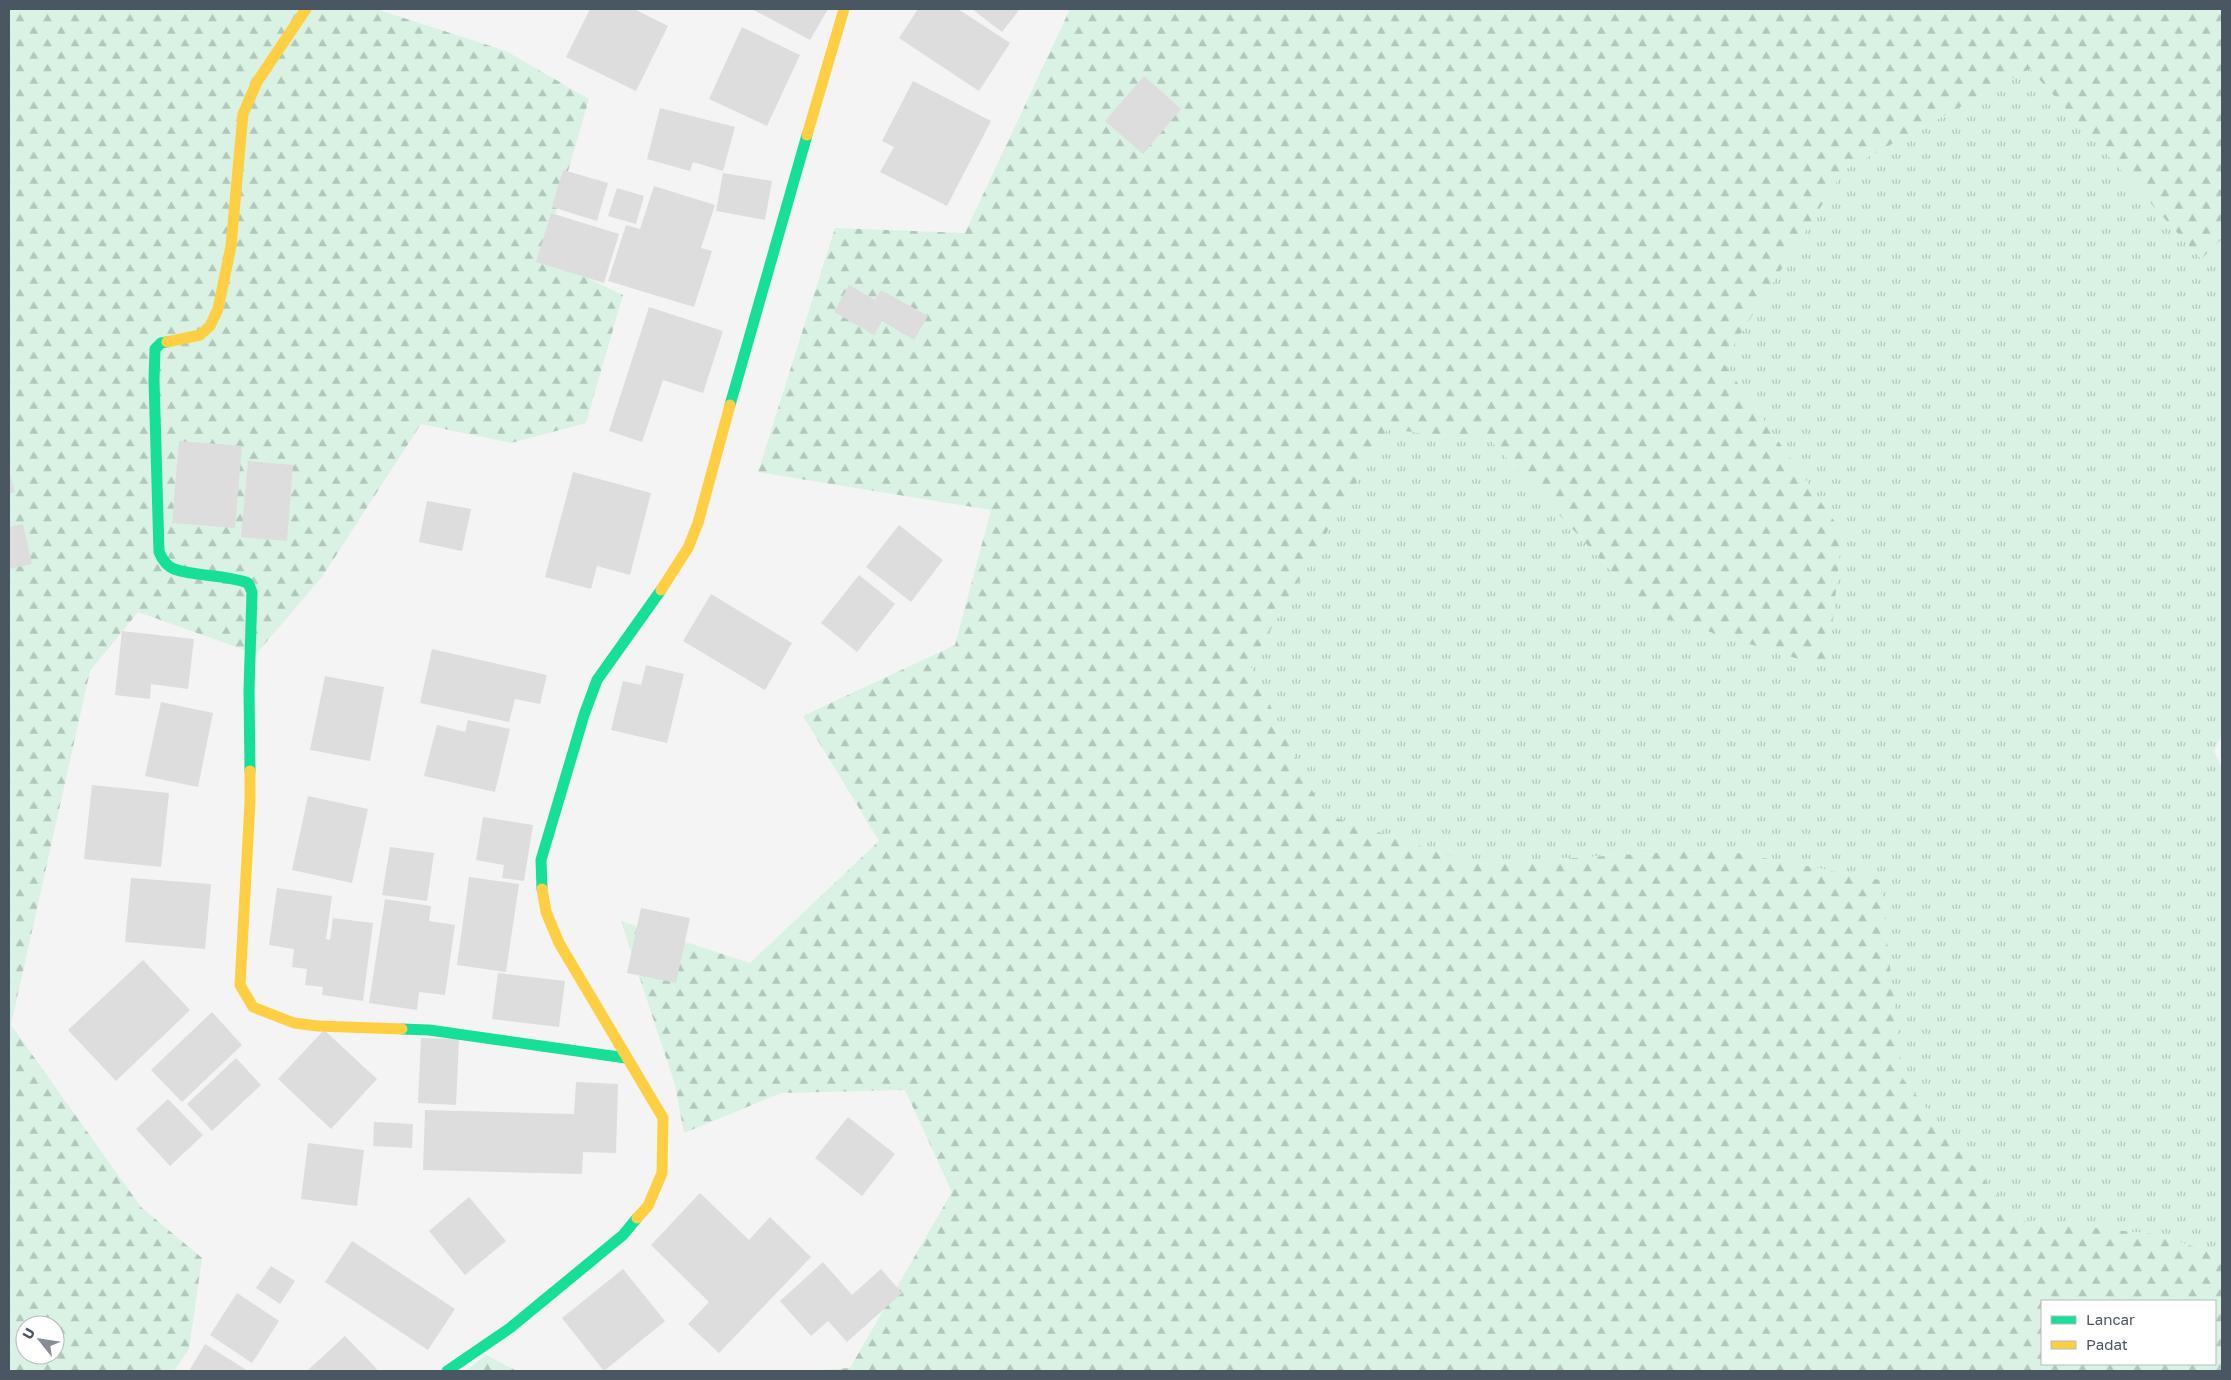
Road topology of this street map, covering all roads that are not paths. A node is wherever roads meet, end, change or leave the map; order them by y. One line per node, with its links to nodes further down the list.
1 (306, 9): 3 (street)
2 (844, 9): 3 (street)
3 (626, 1058): 4 (street)
4 (447, 1371)

